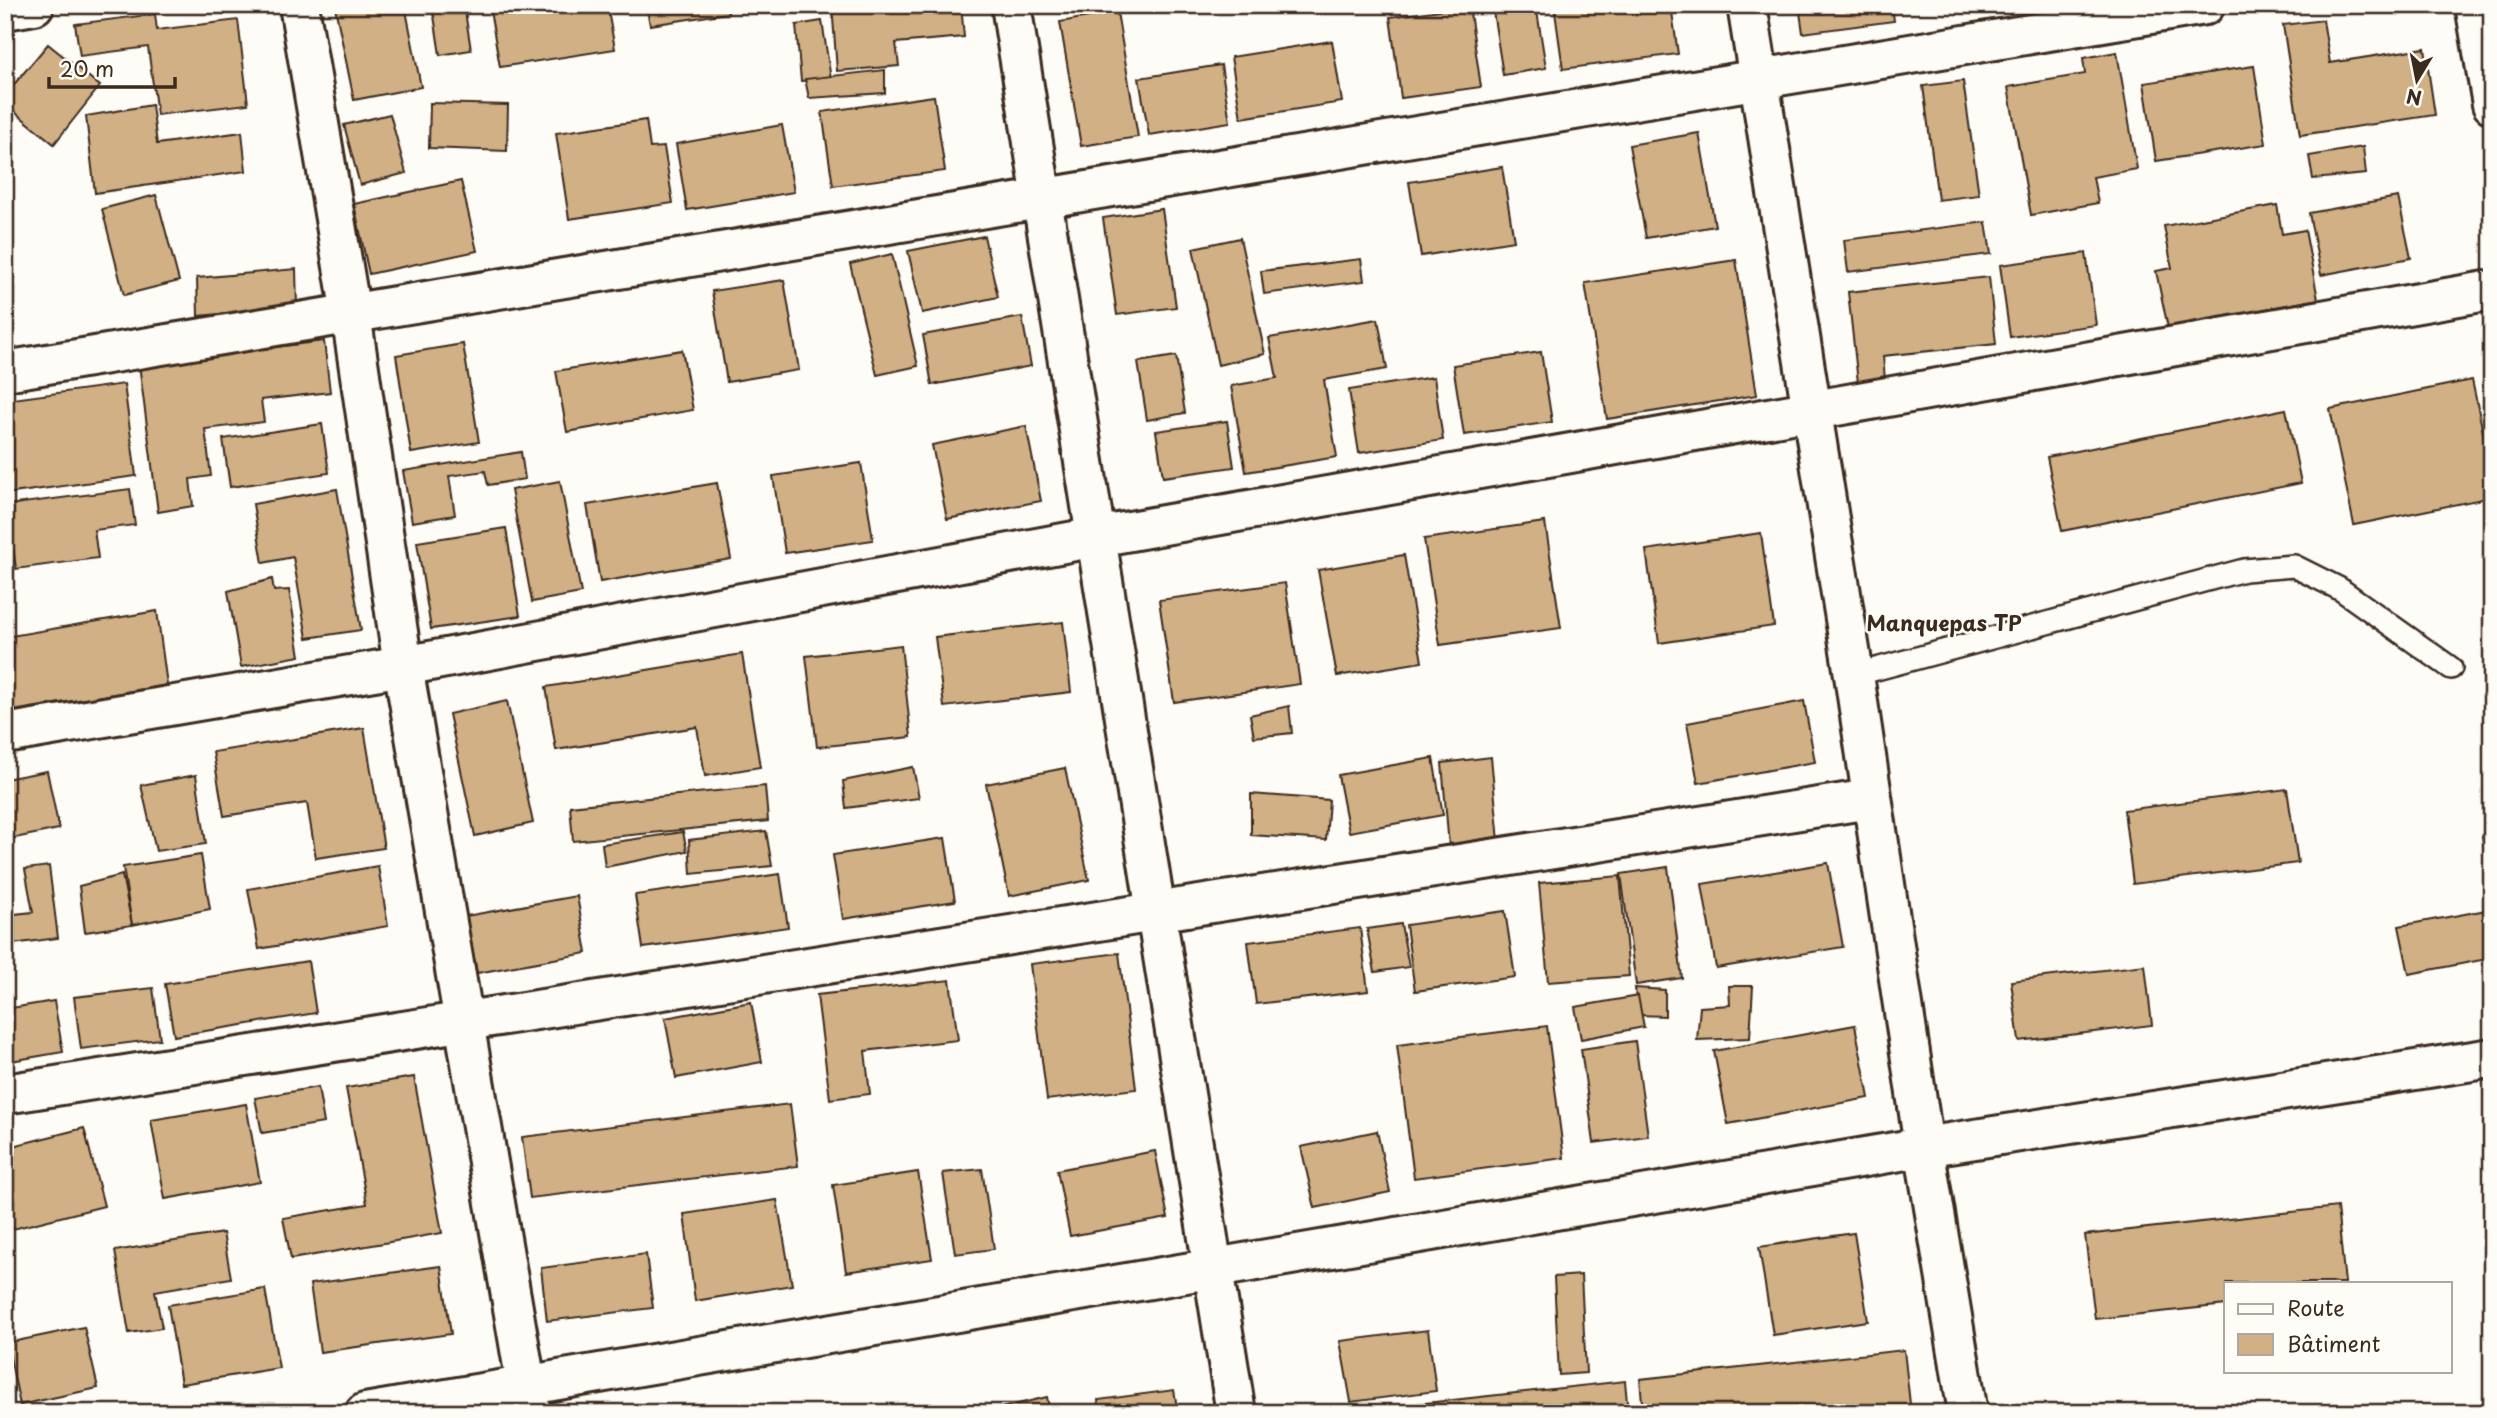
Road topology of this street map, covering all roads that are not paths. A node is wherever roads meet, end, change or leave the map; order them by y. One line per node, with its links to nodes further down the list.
1 (34, 5): 7 (street)
2 (299, 5): 12 (street)
3 (1011, 5): 10 (street)
4 (1747, 5): 8 (street)
5 (2205, 5): 8 (street)
6 (2475, 5): 9 (street)
7 (5, 10)
8 (1759, 80): 10 (street); 14 (street)
9 (2492, 104)
10 (1042, 199): 12 (street); 15 (street)
11 (2492, 290): 14 (street)
12 (351, 314): 13 (street); 16 (street)
13 (5, 371)
14 (1810, 411): 15 (street); 18 (street)
15 (1096, 537): 16 (street); 21 (street)
16 (402, 666): 19 (street); 22 (street)
17 (2451, 668): 18 (lane)
18 (1854, 674): 20 (street)
19 (5, 734)
20 (1870, 799): 21 (street); 25 (street)
21 (1156, 911): 22 (street); 26 (street)
22 (462, 1021): 24 (street); 27 (street)
23 (2492, 1058): 25 (street)
24 (5, 1094)
25 (1924, 1147): 26 (street); 30 (street)
26 (1213, 1269): 27 (street); 29 (street)
27 (529, 1398): 28 (street)
28 (365, 1413)
29 (1236, 1413)
30 (1968, 1413)

